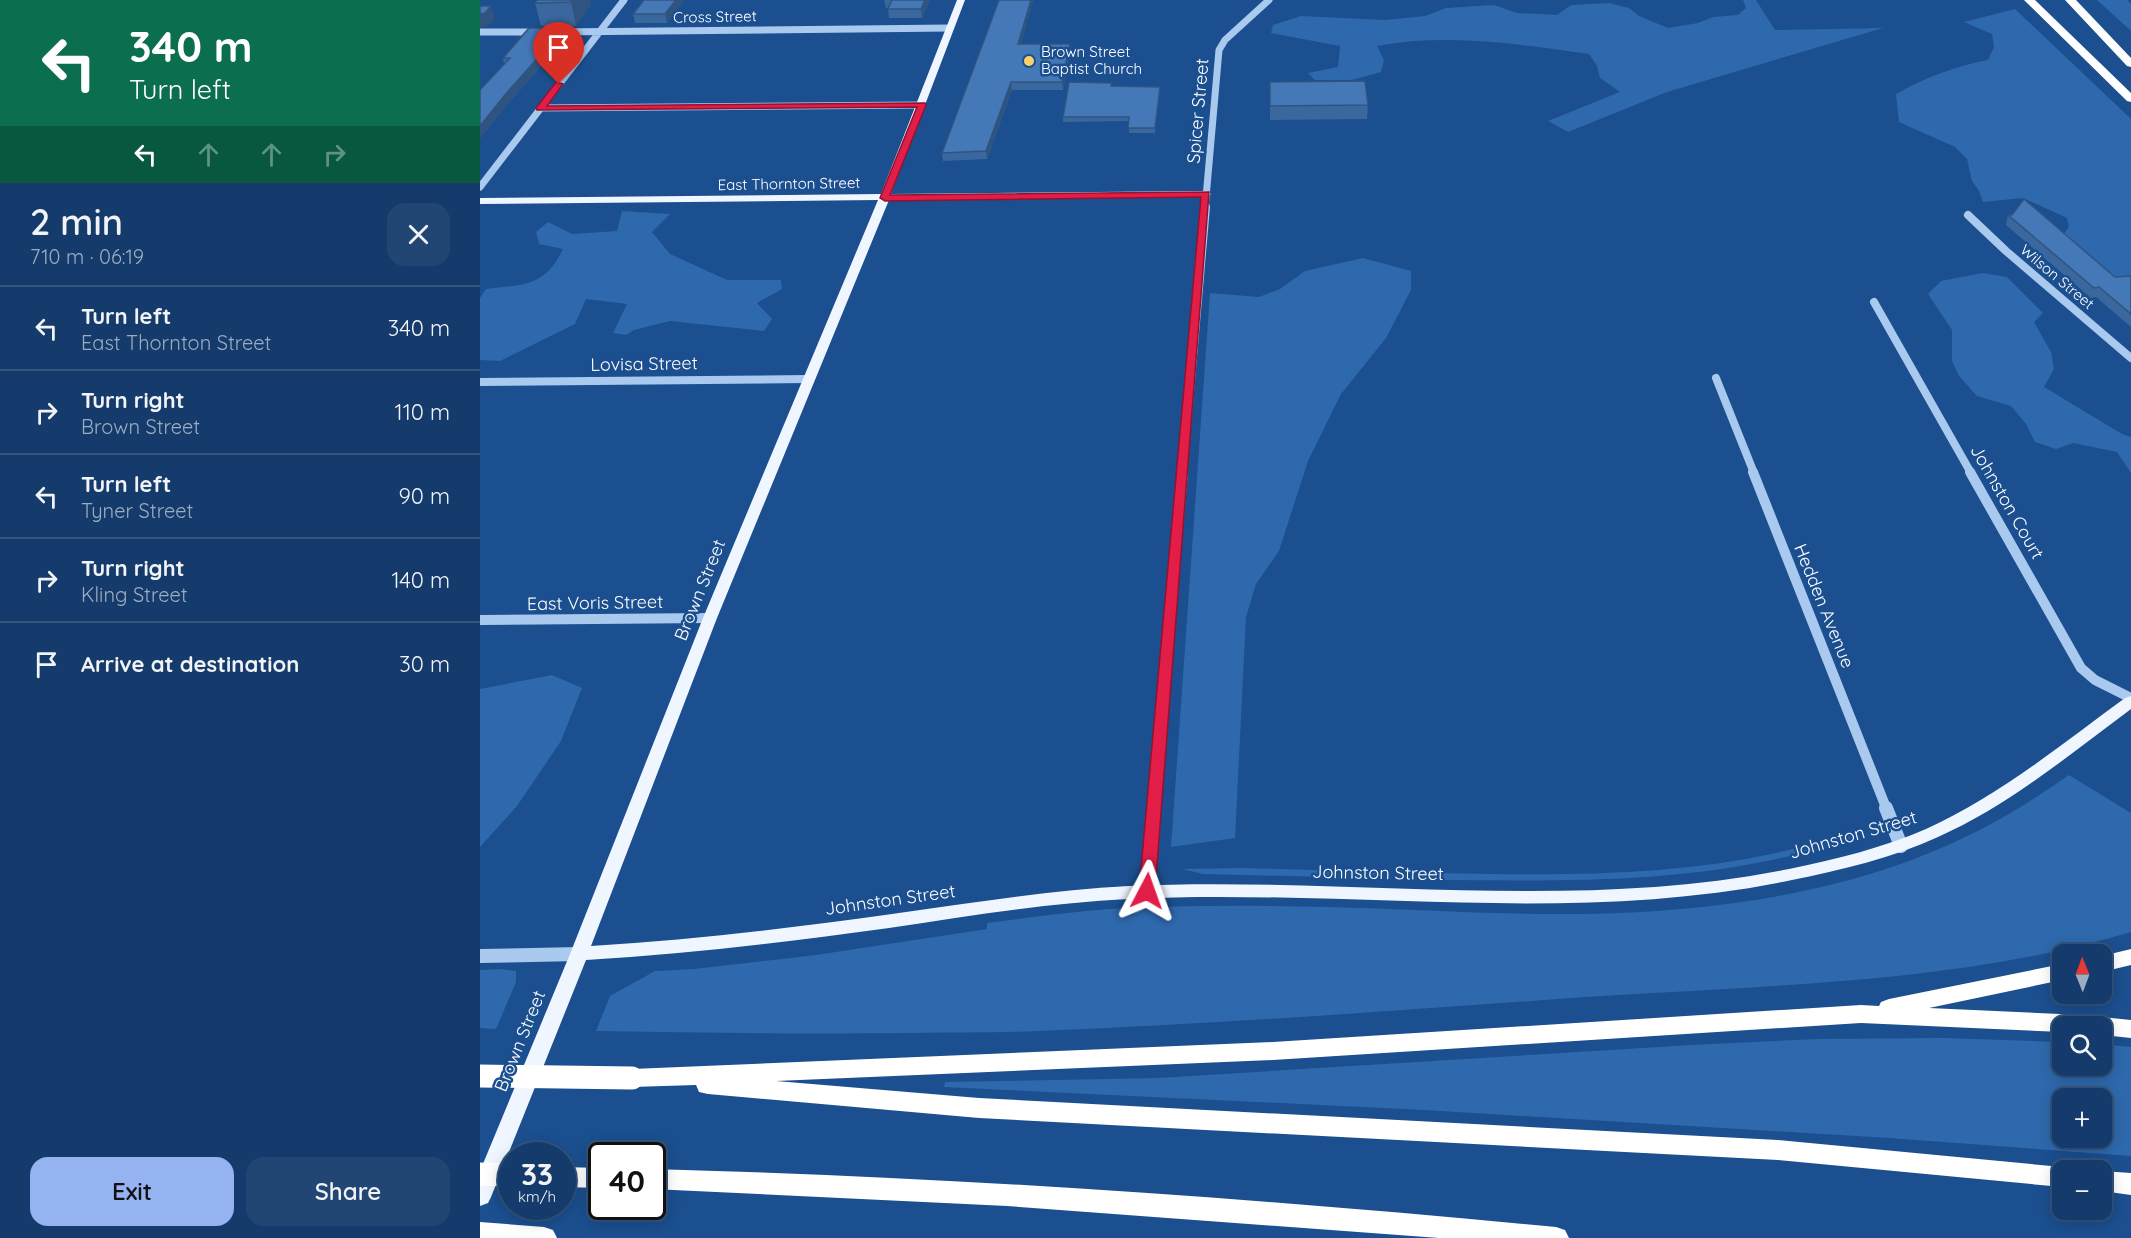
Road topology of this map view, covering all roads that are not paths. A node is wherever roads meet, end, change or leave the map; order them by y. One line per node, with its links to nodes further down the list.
1 (624, 0): 7 (street)
2 (962, 0): 6 (main road, Brown Street)
3 (1269, 0): 14 (street, Spicer Street)
4 (2029, 0): 10 (highway)
5 (2071, 1): 9 (highway)
6 (950, 28): 7 (street, Cross Street); 11 (main road, Brown Street)
7 (601, 31): 8 (street, Cross Street); 12 (street)
8 (480, 32)
9 (2131, 64)
10 (2131, 99)
11 (922, 105): 12 (street); 15 (main road, Brown Street)
12 (540, 108): 13 (street)
13 (480, 187)
14 (1206, 194): 15 (main road, East Thornton Street); 27 (street, Spicer Street)
15 (885, 198): 16 (main road, East Thornton Street); 21 (main road, Brown Street)
16 (480, 201)
17 (1968, 215): 19 (street, Wilson Street)
18 (1874, 302): 25 (street, Johnston Court)
19 (2131, 358)
20 (1716, 378): 26 (street, Hedden Avenue)
21 (808, 379): 22 (street, Lovisa Street); 23 (main road, Brown Street)
22 (480, 382)
23 (711, 618): 24 (street, East Voris Street); 28 (main road, Brown Street)
24 (480, 620)
25 (2131, 700): 26 (main road, Johnston Street)
26 (1901, 846): 27 (main road, Johnston Street)
27 (1147, 891): 28 (main road, Johnston Street)
28 (579, 954): 29 (street); 43 (main road, Brown Street)
29 (480, 956)
30 (2131, 957): 31 (highway)
31 (2112, 962)
32 (2052, 974): 33 (highway)
33 (1861, 1014): 34 (highway); 36 (highway)
34 (2131, 1029)
35 (480, 1076): 36 (highway, bridge)
36 (632, 1078): 39 (highway)
37 (480, 1174): 38 (highway, bridge)
38 (498, 1175)
39 (2052, 1176)
40 (666, 1179): 46 (highway)
41 (2112, 1182): 42 (highway)
42 (2131, 1184)
43 (480, 1197)
44 (480, 1233): 45 (highway)
45 (544, 1238)
46 (1556, 1238)

